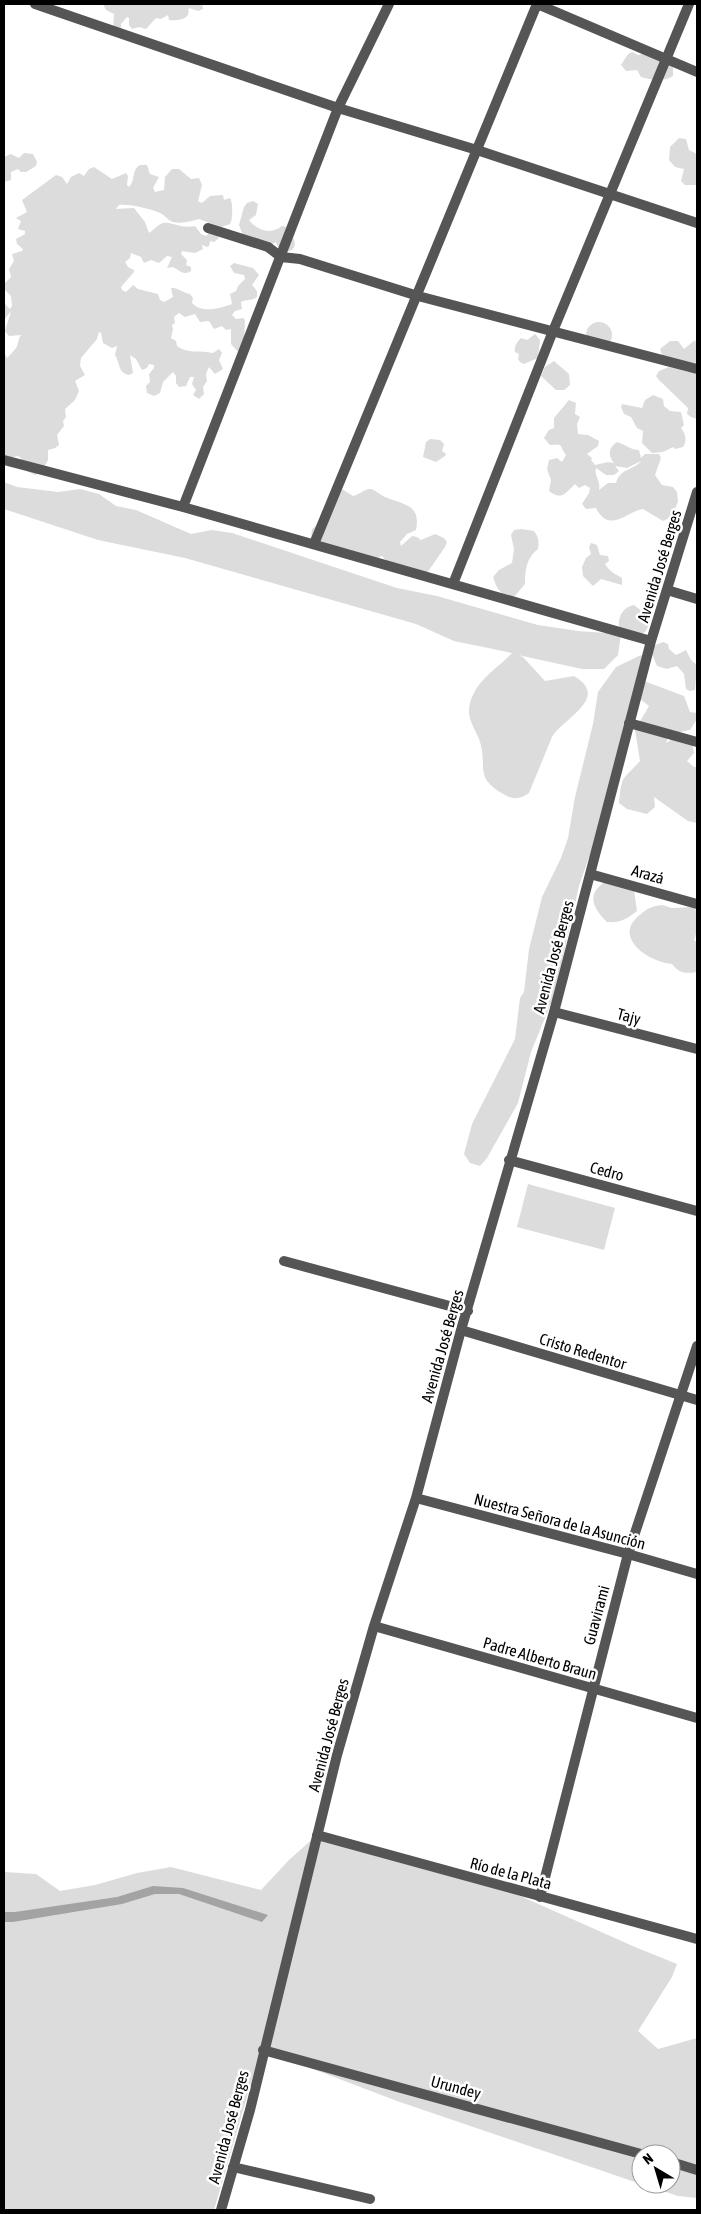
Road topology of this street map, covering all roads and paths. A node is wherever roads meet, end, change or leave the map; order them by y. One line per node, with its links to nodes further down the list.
1 (35, 4): 7 (street)
2 (389, 4): 7 (street)
3 (537, 4): 5 (street); 8 (street)
4 (689, 4): 5 (street)
5 (667, 59): 6 (street); 9 (street)
6 (697, 72)
7 (338, 108): 8 (street); 12 (street)
8 (477, 150): 9 (street); 13 (street)
9 (610, 194): 10 (street); 14 (street)
10 (697, 223)
11 (208, 228): 12 (street)
12 (281, 256): 13 (street); 18 (street)
13 (418, 296): 14 (street); 19 (street)
14 (553, 331): 15 (street); 20 (street)
15 (697, 369)
16 (4, 460): 18 (street)
17 (697, 492): 21 (street, Avenida José Berges)
18 (183, 507): 19 (street)
19 (314, 544): 20 (street)
20 (453, 584): 23 (street)
21 (667, 590): 22 (street); 23 (street, Avenida José Berges)
22 (697, 599)
23 (652, 641): 24 (street, Avenida José Berges)
24 (629, 723): 25 (street); 26 (street, Avenida José Berges)
25 (697, 742)
26 (590, 874): 27 (street, Arazá); 28 (street, Avenida José Berges)
27 (697, 904)
28 (554, 1012): 29 (street, Tajy); 30 (street, Avenida José Berges)
29 (697, 1049)
30 (510, 1160): 31 (street, Cedro); 33 (street, Avenida José Berges)
31 (697, 1211)
32 (284, 1261): 33 (street)
33 (468, 1311): 34 (street, Avenida José Berges)
34 (461, 1330): 36 (street, Cristo Redentor); 38 (street, Avenida José Berges)
35 (697, 1346): 36 (street, Guavirami)
36 (682, 1396): 37 (street, Cristo Redentor); 39 (street, Guavirami)
37 (697, 1400)
38 (416, 1498): 39 (street, Nuestra Señora de la Asunción); 41 (street, Avenida José Berges)
39 (628, 1554): 40 (street, Nuestra Señora de la Asunción); 42 (street, Guavirami)
40 (697, 1574)
41 (374, 1626): 42 (street, Padre Alberto Braun); 44 (street, Avenida José Berges)
42 (592, 1688): 43 (street, Padre Alberto Braun); 45 (street, Guavirami)
43 (697, 1718)
44 (316, 1835): 45 (street, Río de la Plata); 47 (street, Avenida José Berges)
45 (540, 1897): 46 (street, Río de la Plata)
46 (697, 1939)
47 (264, 2050): 48 (street, Urundey); 50 (street, Avenida José Berges)
48 (631, 2151)
49 (681, 2165): 51 (street)
50 (233, 2167): 52 (street); 53 (street, Avenida José Berges)
51 (697, 2170)
52 (370, 2198)
53 (221, 2210)

